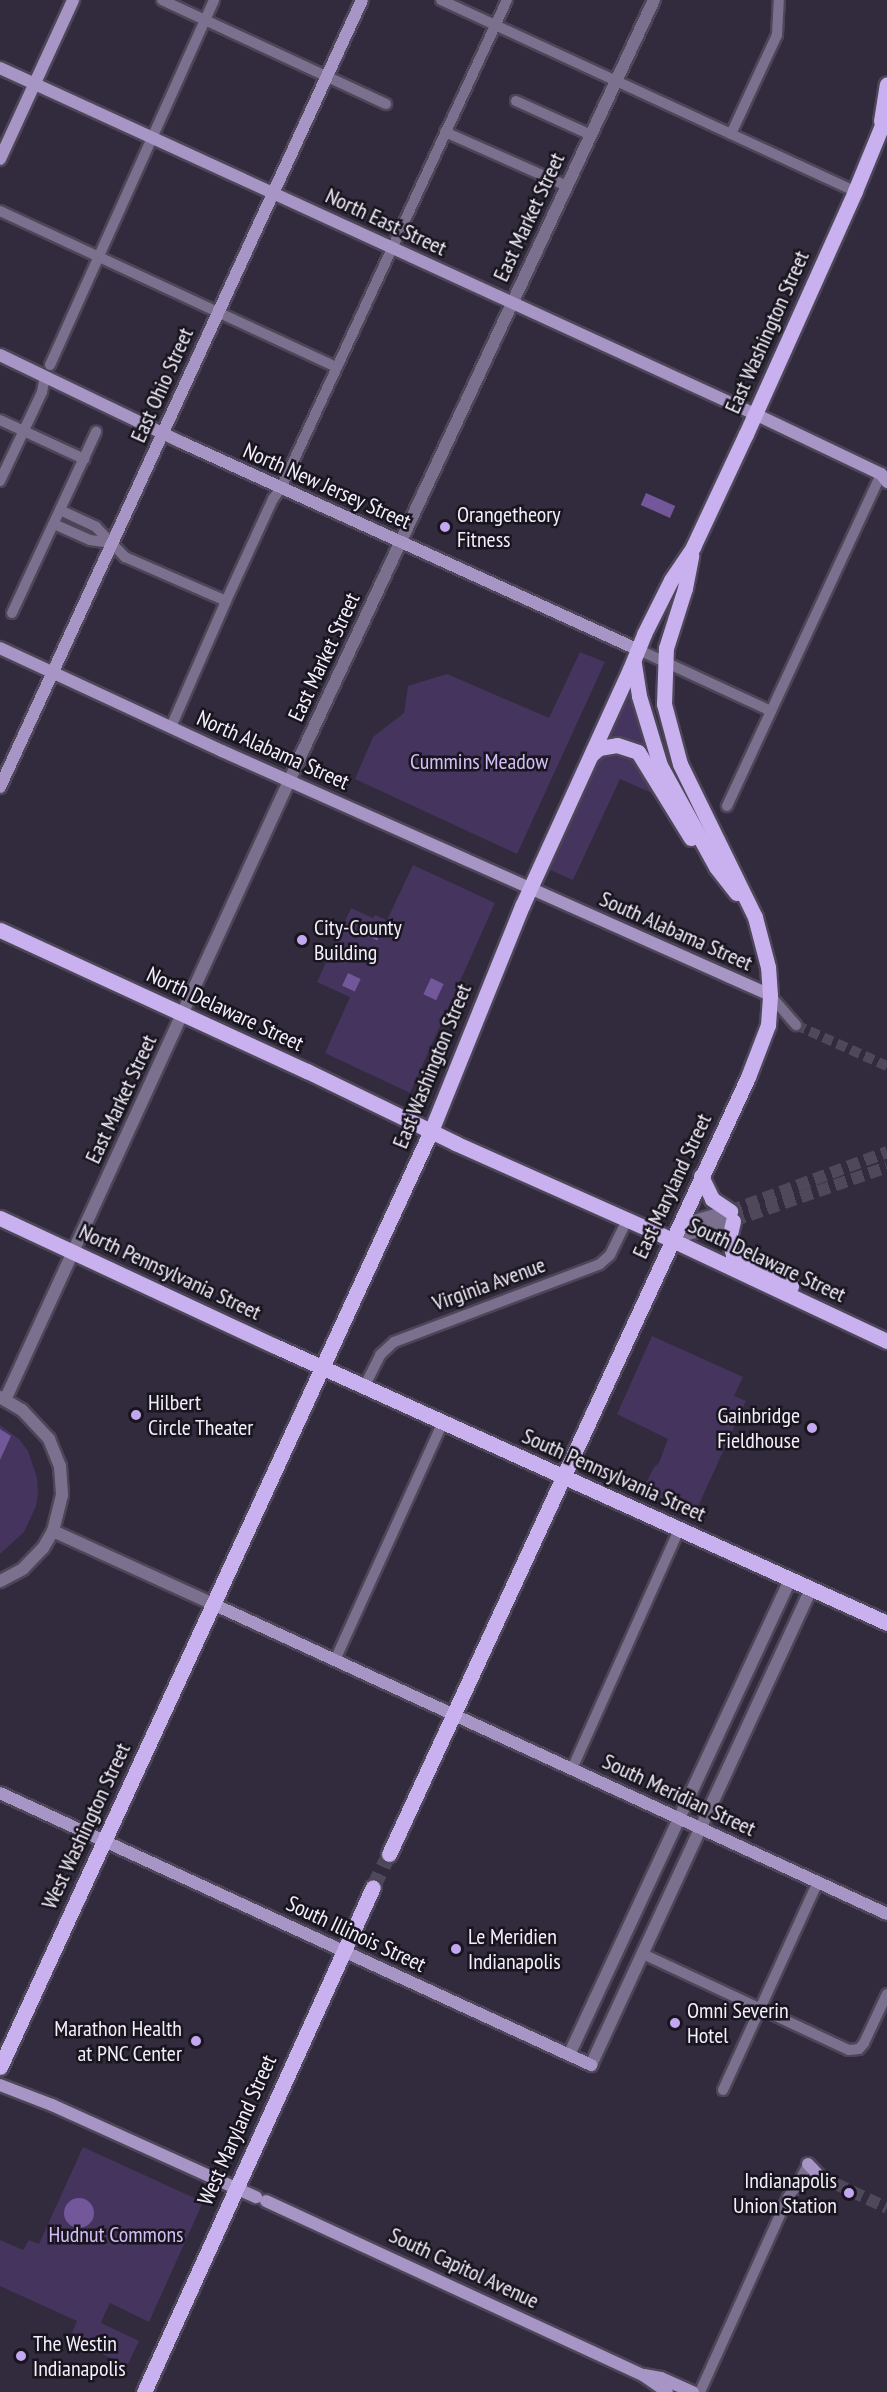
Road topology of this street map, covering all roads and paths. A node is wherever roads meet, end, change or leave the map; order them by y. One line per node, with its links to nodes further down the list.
1 (73, 0): 14 (main road)
2 (162, 0): 9 (street)
3 (214, 0): 9 (street)
4 (362, 0): 12 (main road, East Ohio Street)
5 (441, 0): 10 (street)
6 (507, 0): 10 (street)
7 (654, 0): 13 (street, East Market Street)
8 (778, 0): 21 (street)
9 (205, 20): 12 (street); 23 (street)
10 (496, 25): 13 (street); 20 (street)
11 (0, 68): 14 (main road, North East Street)
12 (326, 76): 17 (street); 27 (main road, East Ohio Street)
13 (617, 80): 21 (street); 22 (street, East Market Street)
14 (35, 84): 23 (main road, North East Street); 24 (main road)
15 (887, 84): 19 (main road, East Washington Street)
16 (516, 101): 22 (street)
17 (386, 104)
18 (887, 112): 19 (main road, East Washington Street)
19 (883, 127): 26 (main road, East Washington Street)
20 (446, 132): 25 (street); 29 (street)
21 (731, 134): 26 (street)
22 (591, 135): 25 (street, East Market Street)
23 (150, 139): 27 (main road, North East Street); 30 (street)
24 (0, 159)
25 (567, 186): 31 (street, East Market Street)
26 (855, 192): 36 (main road, East Washington Street)
27 (272, 194): 29 (main road, North East Street); 32 (main road, East Ohio Street)
28 (0, 211): 30 (street)
29 (391, 248): 31 (main road, North East Street); 34 (street)
30 (100, 258): 32 (street); 35 (street)
31 (512, 303): 36 (main road, North East Street); 47 (street, East Market Street)
32 (218, 312): 34 (street); 40 (main road, East Ohio Street)
33 (0, 355): 35 (main road, North New Jersey Street)
34 (336, 367): 44 (street)
35 (48, 371): 38 (street); 40 (main road, North New Jersey Street)
36 (755, 414): 42 (main road, North East Street); 49 (main road, East Washington Street)
37 (0, 420): 38 (street)
38 (23, 431): 41 (street); 43 (street)
39 (96, 432): 41 (street)
40 (163, 434): 44 (main road, North New Jersey Street); 48 (main road, East Ohio Street)
41 (84, 459): 45 (street)
42 (885, 476): 56 (street)
43 (0, 481)
44 (281, 488): 47 (main road, North New Jersey Street); 50 (street)
45 (60, 510): 46 (street); 48 (street)
46 (54, 524): 48 (street); 51 (street)
47 (400, 542): 53 (main road, North New Jersey Street); 59 (street, East Market Street)
48 (112, 543): 50 (street); 55 (main road, East Ohio Street)
49 (693, 547): 53 (main road, East Washington Street); 54 (main road, East Washington Street)
50 (226, 601): 57 (street)
51 (12, 613)
52 (0, 648): 55 (main road, North Alabama Street)
53 (639, 650): 54 (street); 58 (main road, East Washington Street); 62 (main road)
54 (664, 661): 56 (street); 64 (main road, East Maryland Street)
55 (52, 672): 57 (main road, North Alabama Street); 60 (main road, East Ohio Street)
56 (771, 711): 61 (street)
57 (171, 727): 59 (main road, North Alabama Street)
58 (592, 754): 62 (main road); 63 (main road, East Washington Street)
59 (290, 781): 63 (main road, North Alabama Street); 67 (street, East Market Street)
60 (0, 787)
61 (726, 806)
62 (716, 867): 64 (main road)
63 (530, 889): 66 (main road, South Alabama Street); 69 (main road, East Washington Street)
64 (755, 917): 66 (main road, East Maryland Street)
65 (0, 930): 67 (main road, North Delaware Street)
66 (770, 995): 68 (street, South Alabama Street); 70 (main road, East Maryland Street)
67 (183, 1014): 69 (main road, North Delaware Street); 75 (street, East Market Street)
68 (795, 1025)
69 (431, 1131): 73 (main road, South Delaware Street); 78 (main road, East Washington Street)
70 (701, 1176): 71 (main road); 74 (main road, East Maryland Street)
71 (731, 1216): 74 (street); 76 (main road)
72 (0, 1218): 75 (main road, North Pennsylvania Street)
73 (627, 1220): 74 (main road, South Delaware Street); 79 (street, Virginia Avenue)
74 (671, 1239): 76 (main road, South Delaware Street); 82 (main road, East Maryland Street)
75 (74, 1252): 78 (main road, North Pennsylvania Street); 80 (street, East Market Street)
76 (830, 1314): 77 (main road, South Delaware Street)
77 (887, 1341)
78 (322, 1367): 79 (main road, South Pennsylvania Street); 88 (main road, East Washington Street)
79 (364, 1387): 81 (main road, South Pennsylvania Street)
80 (2, 1398): 84 (street)
81 (443, 1422): 82 (main road, South Pennsylvania Street); 90 (street)
82 (562, 1477): 83 (main road, South Pennsylvania Street); 91 (main road, East Maryland Street)
83 (680, 1530): 85 (main road, South Pennsylvania Street); 92 (street)
84 (53, 1531): 86 (street); 88 (street)
85 (790, 1580): 87 (main road, South Pennsylvania Street); 94 (street)
86 (0, 1581)
87 (811, 1589): 89 (main road, South Pennsylvania Street); 95 (street)
88 (213, 1604): 90 (main road, South Meridian Street); 96 (main road, West Washington Street)
89 (887, 1623)
90 (335, 1660): 91 (main road, South Meridian Street)
91 (453, 1714): 92 (main road, South Meridian Street); 97 (main road)
92 (572, 1769): 94 (main road, South Meridian Street)
93 (0, 1793): 96 (main road, South Illinois Street)
94 (680, 1819): 95 (main road, South Meridian Street); 105 (street)
95 (700, 1828): 98 (main road, South Meridian Street); 102 (street)
96 (104, 1841): 101 (main road, South Illinois Street); 107 (main road, West Washington Street)
97 (389, 1854)
98 (818, 1882): 100 (main road, South Meridian Street); 104 (street)
99 (373, 1887): 101 (main road, West Maryland Street)
100 (887, 1914)
101 (344, 1951): 105 (main road, South Illinois Street); 112 (main road, West Maryland Street)
102 (643, 1954): 104 (street); 106 (street)
103 (887, 1994): 104 (street)
104 (760, 2009): 109 (street)
105 (569, 2055): 106 (main road, South Illinois Street)
106 (591, 2065)
107 (0, 2067)
108 (0, 2085): 112 (main road, South Capitol Avenue)
109 (723, 2090)
110 (808, 2164): 111 (main road); 117 (street)
111 (819, 2176)
112 (236, 2188): 113 (main road, South Capitol Avenue); 114 (main road, West Maryland Street)
113 (643, 2375): 115 (main road, South Capitol Avenue); 116 (main road, South Capitol Avenue)
114 (144, 2392)
115 (667, 2392)
116 (693, 2392)
117 (700, 2392)

